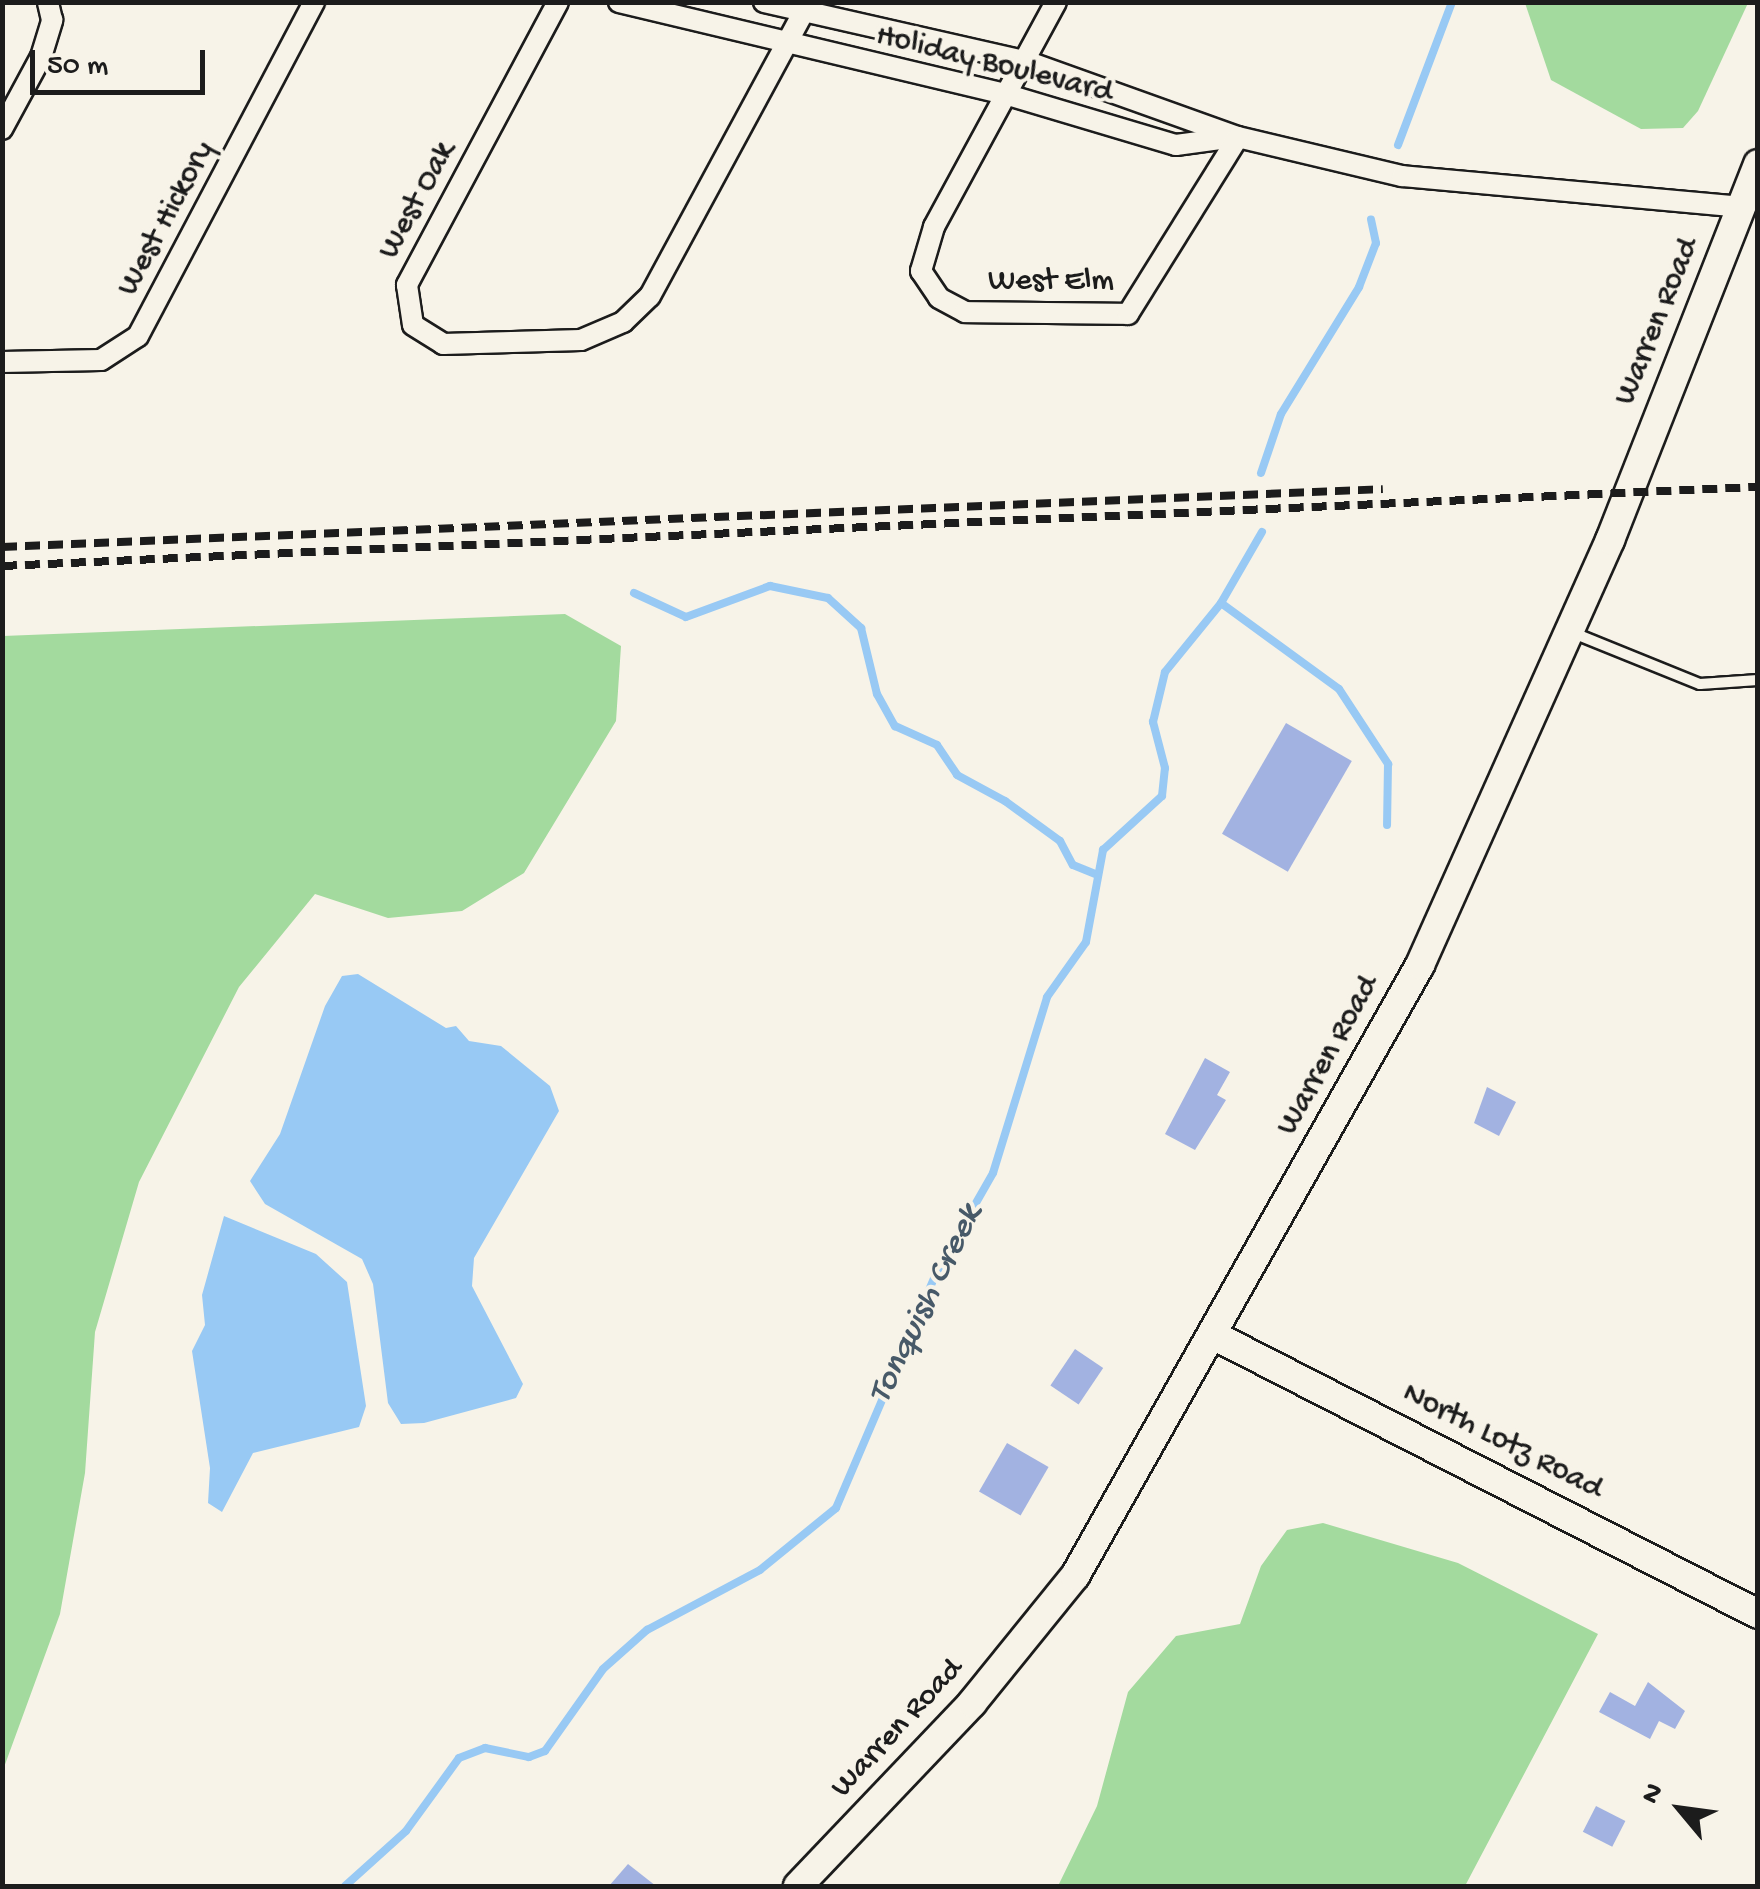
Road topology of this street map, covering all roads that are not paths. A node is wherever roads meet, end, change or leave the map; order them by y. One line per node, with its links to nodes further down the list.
1 (48, 2): 11 (street)
2 (314, 2): 15 (street, West Hickory)
3 (558, 2): 8 (street, West Oak)
4 (619, 2): 8 (street, Holiday Boulevard)
5 (764, 2): 7 (street, Holiday Boulevard)
6 (1056, 2): 9 (street)
7 (806, 7): 8 (street, West Oak); 9 (street, Holiday Boulevard)
8 (785, 46): 10 (street, Holiday Boulevard)
9 (1028, 62): 10 (street); 12 (street, Holiday Boulevard)
10 (1008, 95): 12 (street, Holiday Boulevard); 12 (street, West Elm)
11 (2, 129)
12 (1238, 136): 14 (street, Holiday Boulevard)
13 (1758, 164): 14 (main road, Warren Road)
14 (1749, 210): 16 (main road, Warren Road)
15 (2, 362)
16 (1570, 632): 17 (lane); 18 (main road, Warren Road)
17 (1758, 680)
18 (1213, 1335): 19 (main road, North Lotz Road); 20 (main road, Warren Road)
19 (1758, 1614)
20 (798, 1886)

